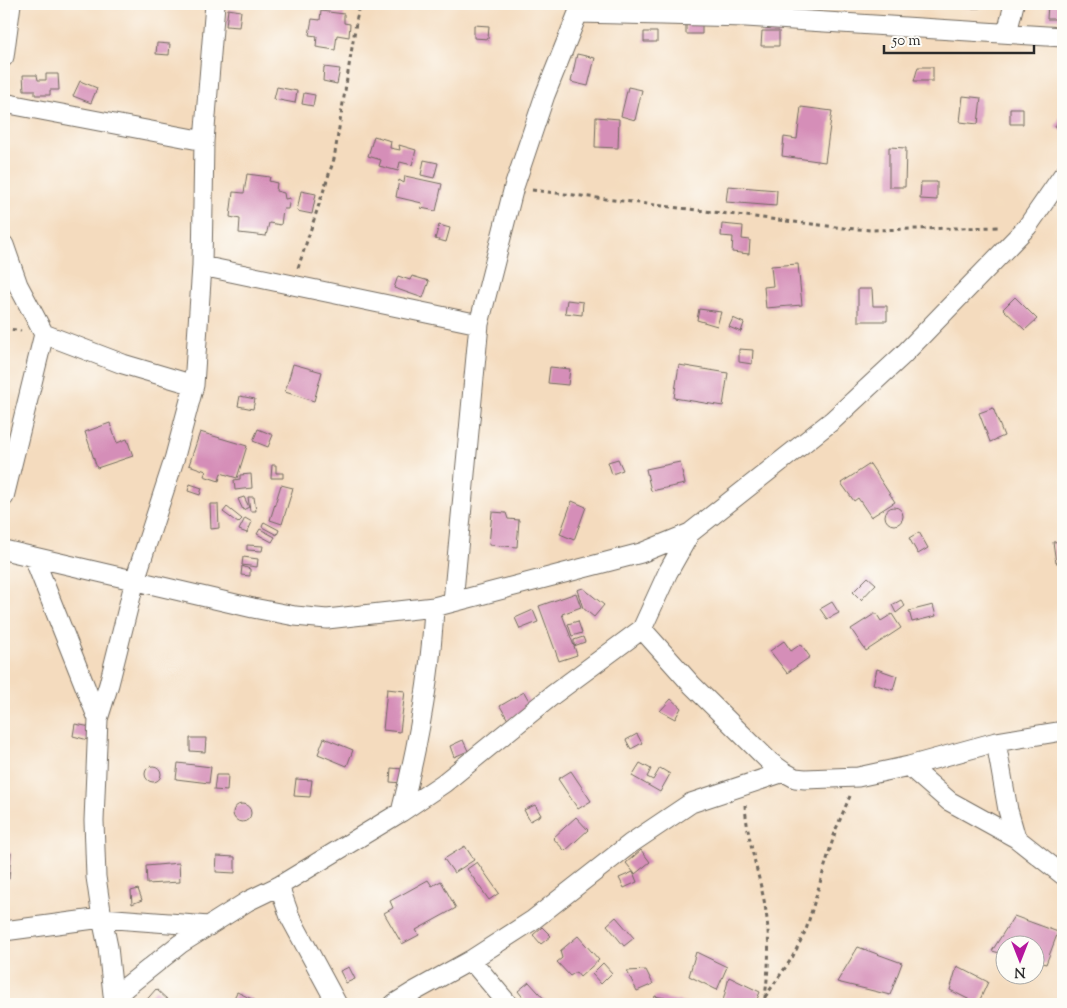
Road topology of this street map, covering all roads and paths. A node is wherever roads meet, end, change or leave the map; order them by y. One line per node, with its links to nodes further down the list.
1 (11, 4): 9 (street)
2 (215, 4): 11 (street)
3 (359, 4): 17 (path)
4 (1014, 4): 7 (street)
5 (579, 8): 6 (street); 13 (street)
6 (747, 10): 7 (street)
7 (1007, 34): 8 (street)
8 (1063, 37)
9 (4, 57)
10 (4, 103): 11 (street)
11 (204, 141): 16 (street)
12 (1063, 175): 14 (street)
13 (514, 187): 14 (path); 18 (street)
14 (1027, 226): 22 (street)
15 (4, 245): 19 (street)
16 (202, 266): 17 (street); 20 (street)
17 (292, 284): 18 (street)
18 (479, 324): 26 (street)
19 (44, 334): 20 (street); 21 (street)
20 (194, 386): 25 (street)
21 (4, 497)
22 (690, 533): 26 (street); 28 (street)
23 (4, 550): 24 (street)
24 (34, 558): 25 (street); 29 (street)
25 (135, 580): 27 (street); 29 (street)
26 (453, 602): 27 (street)
27 (434, 607): 36 (street)
28 (642, 629): 33 (street); 36 (street)
29 (98, 718): 40 (street)
30 (1063, 731): 31 (street)
31 (996, 742): 32 (street); 37 (street)
32 (909, 766): 34 (street); 37 (street)
33 (784, 772): 34 (street); 35 (street)
34 (858, 777): 44 (path)
35 (744, 784): 43 (street); 44 (path)
36 (401, 812): 39 (street)
37 (1016, 838): 38 (street)
38 (1063, 875)
39 (279, 886): 41 (street); 46 (street)
40 (102, 918): 41 (street); 42 (street); 45 (street)
41 (209, 926): 45 (street)
42 (4, 931)
43 (471, 960): 47 (street); 48 (street)
44 (765, 997): 49 (path)
45 (114, 1002)
46 (337, 1004)
47 (394, 1004)
48 (508, 1004)
49 (764, 1004)

